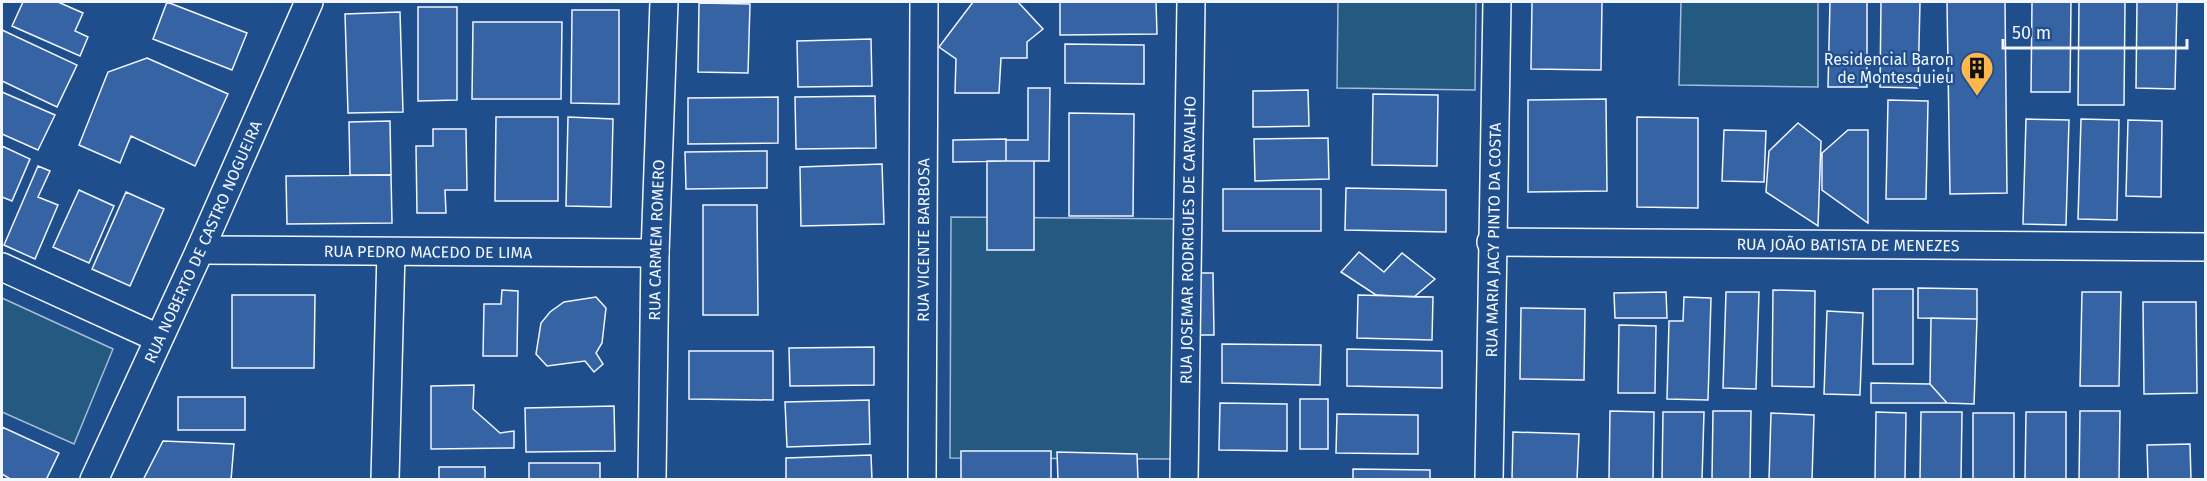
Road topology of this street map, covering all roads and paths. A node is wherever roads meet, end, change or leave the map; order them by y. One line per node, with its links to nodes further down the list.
1 (309, 2): 8 (street, RUA NOBERTO DE CASTRO NOGUEIRA)
2 (664, 2): 10 (street, RUA CARMEM ROMERO)
3 (924, 2): 16 (street, RUA VICENTE BARBOSA)
4 (1191, 2): 17 (street, RUA JOSEMAR RODRIGUES DE CARVALHO)
5 (1497, 2): 6 (street, RUA MARIA JACY PINTO DA COSTA)
6 (1491, 242): 7 (street, RUA JOÃO BATISTA DE MENEZES); 18 (street, RUA MARIA JACY PINTO DA COSTA)
7 (2205, 248)
8 (200, 250): 9 (street, RUA PEDRO MACEDO DE LIMA); 12 (street, RUA NOBERTO DE CASTRO NOGUEIRA)
9 (391, 252): 10 (street, RUA PEDRO MACEDO DE LIMA); 14 (street)
10 (655, 253): 15 (street, RUA CARMEM ROMERO)
11 (2, 267): 12 (street)
12 (158, 339): 13 (street, RUA NOBERTO DE CASTRO NOGUEIRA)
13 (93, 480)
14 (385, 480)
15 (652, 480)
16 (922, 480)
17 (1184, 480)
18 (1489, 480)

